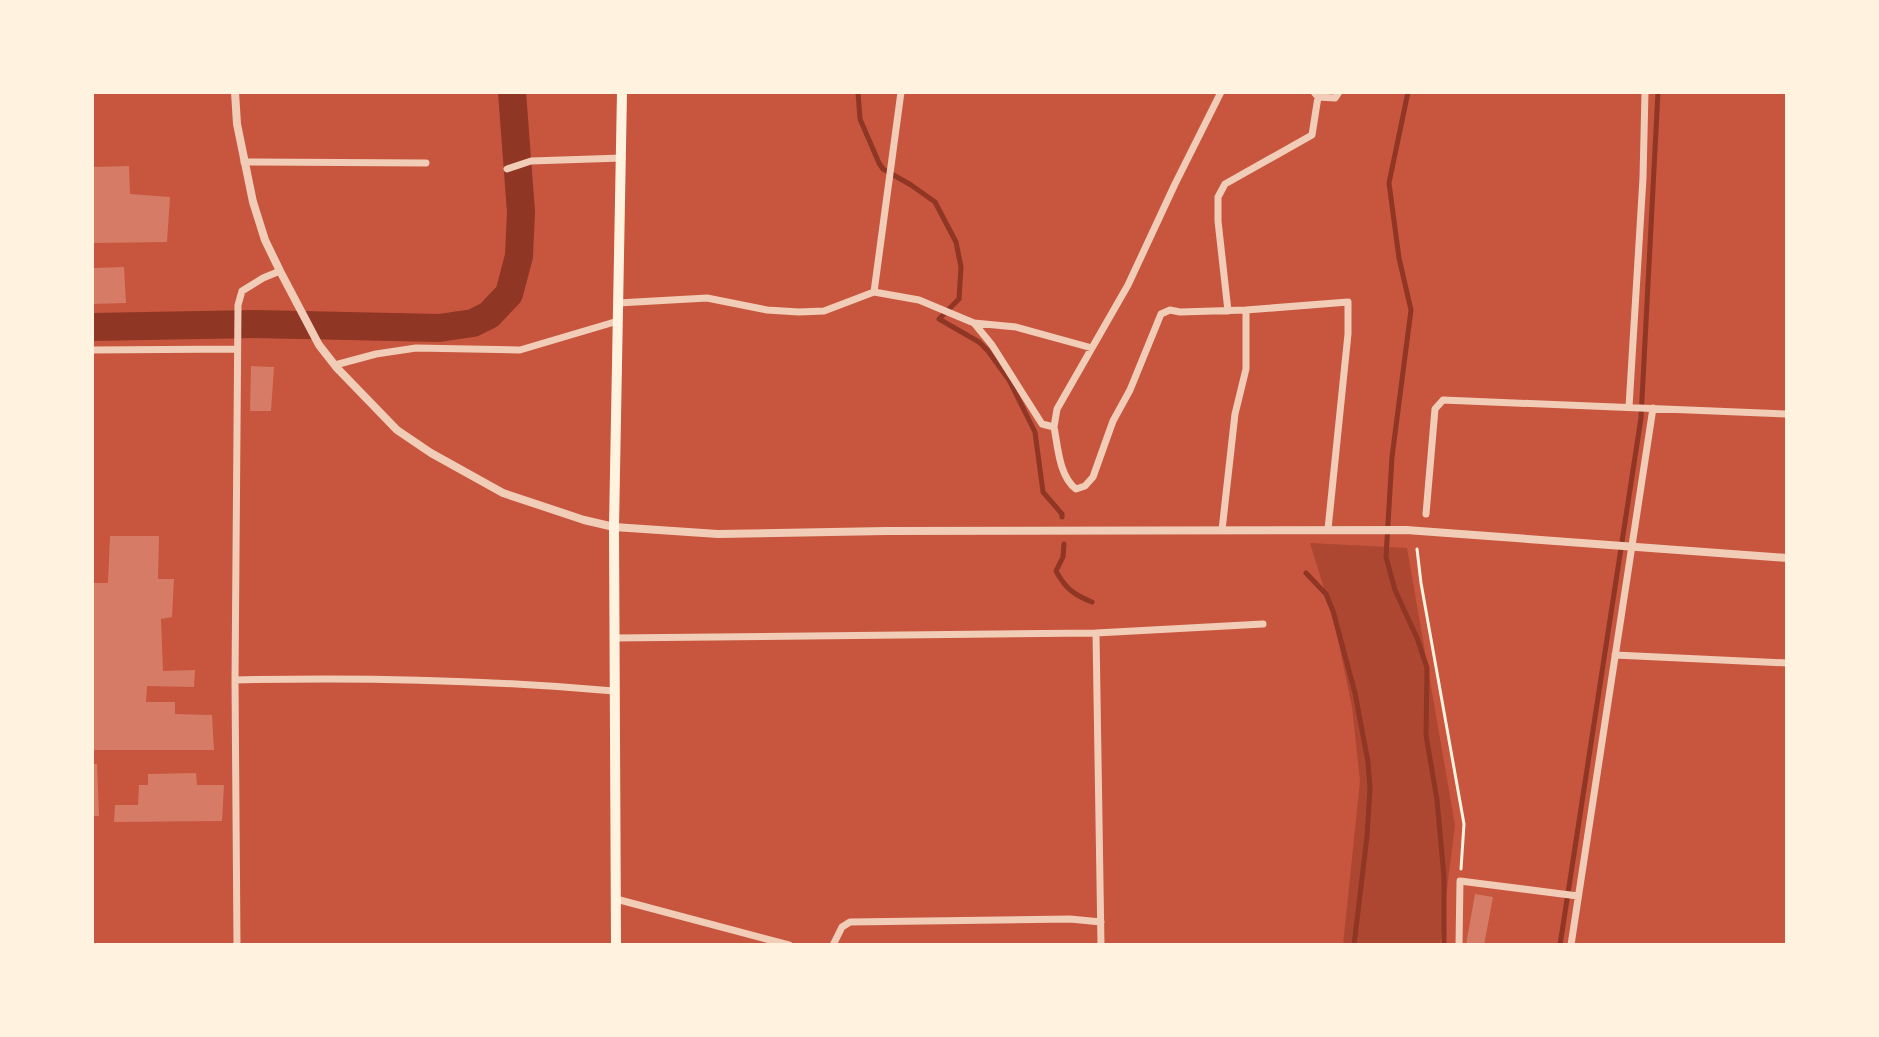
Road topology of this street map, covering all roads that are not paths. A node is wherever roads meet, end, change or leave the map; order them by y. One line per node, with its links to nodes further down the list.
1 (235, 92): 9 (street)
2 (622, 92): 8 (main road)
3 (901, 92): 13 (street)
4 (1221, 92): 20 (street)
5 (1339, 92): 7 (street)
6 (1645, 92): 23 (street)
7 (1316, 94): 16 (street)
8 (622, 158): 11 (street); 14 (main road)
9 (244, 162): 10 (street); 12 (street)
10 (426, 163)
11 (507, 169)
12 (280, 271): 19 (street); 22 (street)
13 (874, 292): 14 (street); 18 (street)
14 (618, 303): 17 (main road)
15 (1246, 310): 16 (street); 29 (street); 30 (street)
16 (1228, 311): 26 (street)
17 (618, 321): 22 (street); 28 (main road)
18 (974, 323): 20 (street); 26 (street)
19 (237, 346): 21 (street); 37 (street)
20 (1092, 348): 26 (street)
21 (92, 350)
22 (335, 365): 28 (street)
23 (1629, 407): 24 (street); 27 (street)
24 (1653, 408): 25 (street); 35 (street)
25 (1787, 414)
26 (1054, 427)
27 (1426, 514)
28 (614, 527): 30 (street); 34 (main road)
29 (1328, 529): 30 (street); 31 (street)
30 (1222, 530)
31 (1787, 558)
32 (1263, 624): 33 (street)
33 (1096, 633): 34 (street); 41 (street)
34 (614, 638): 38 (main road)
35 (1615, 655): 36 (street); 39 (street)
36 (1787, 663)
37 (235, 680): 38 (street); 42 (street)
38 (614, 691): 40 (main road)
39 (1577, 896): 47 (street); 48 (street)
40 (616, 899): 43 (main road); 44 (street)
41 (1101, 922): 45 (street); 46 (street)
42 (237, 945)
43 (616, 945)
44 (789, 945)
45 (833, 945)
46 (1101, 945)
47 (1459, 945)
48 (1571, 945)

